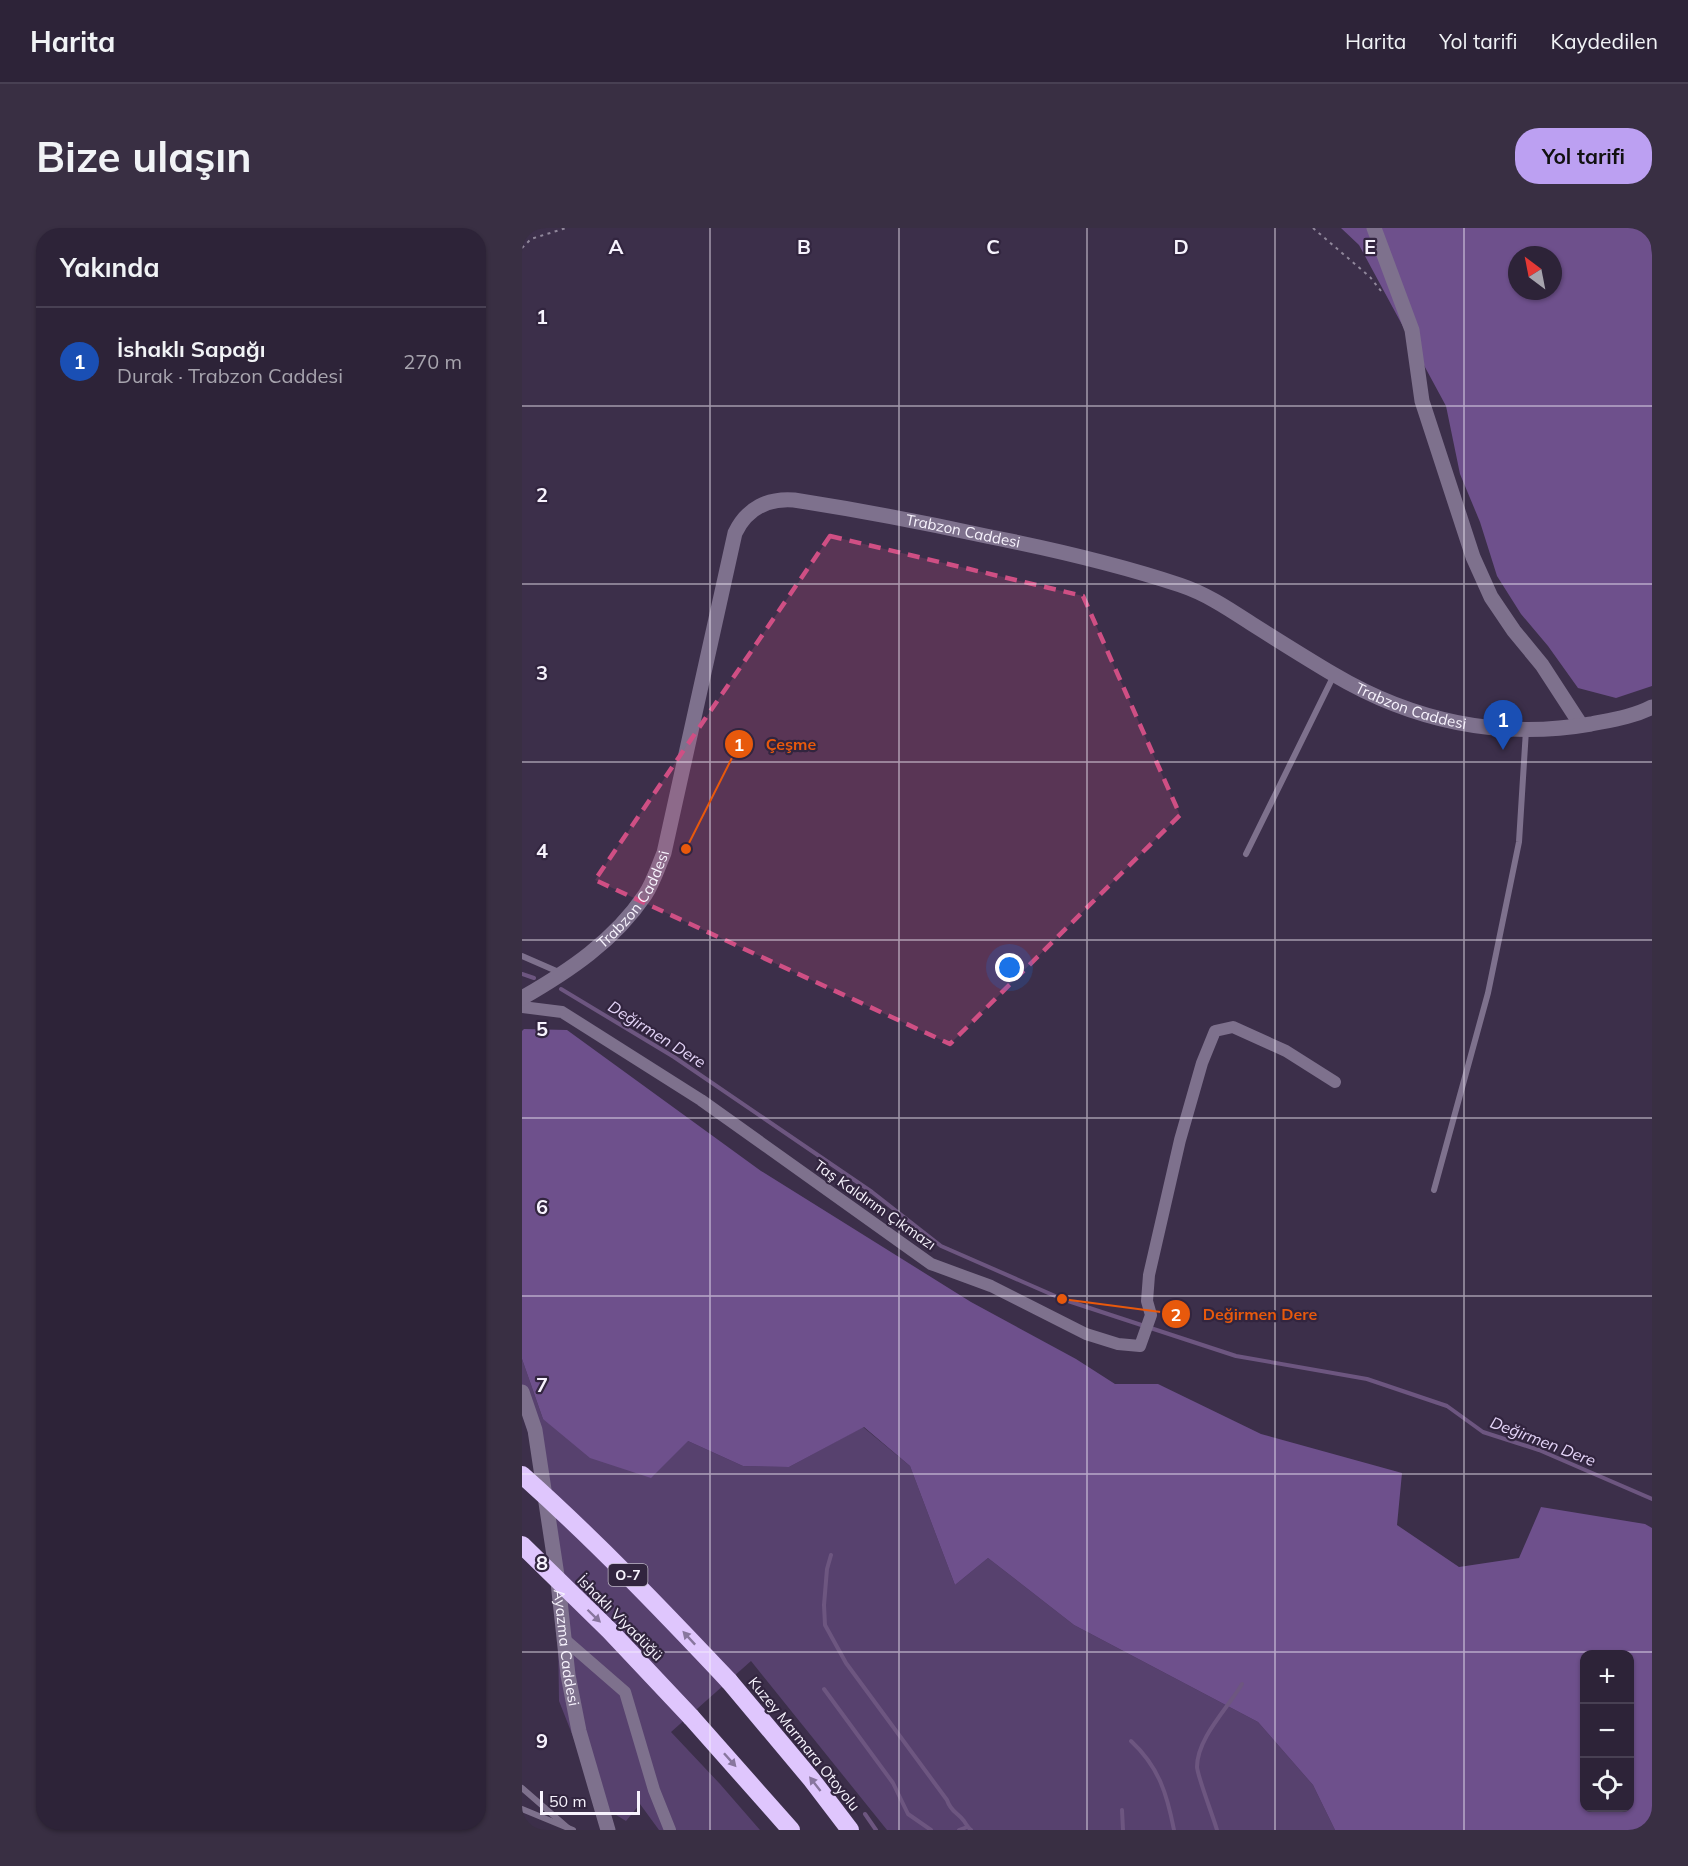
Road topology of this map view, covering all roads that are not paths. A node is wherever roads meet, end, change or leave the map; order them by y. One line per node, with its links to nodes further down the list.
1 (1374, 228): 4 (street)
2 (1334, 675): 5 (street, Trabzon Caddesi); 6 (lane); 8 (street, Trabzon Caddesi)
3 (1652, 707): 4 (street, Trabzon Caddesi)
4 (1581, 725): 5 (street, Trabzon Caddesi)
5 (1526, 730): 12 (lane)
6 (1246, 854)
7 (522, 956): 8 (lane)
8 (564, 974): 9 (street)
9 (522, 998)
10 (522, 1007): 11 (street, Taş Kaldırım Çıkmazı)
11 (1335, 1082)
12 (1434, 1190)
13 (522, 1392): 16 (street, Ayazma Caddesi)
14 (522, 1475): 23 (highway, Kuzey Marmara Otoyolu / O-7, one-way to 14, bridge)
15 (522, 1545): 22 (highway, İshaklı Viyadüğü, one-way to 22, bridge)
16 (564, 1639): 20 (street, Ayazma Caddesi); 21 (street)
17 (522, 1788): 19 (lane)
18 (522, 1809): 19 (lane)
19 (570, 1829)
20 (608, 1830)
21 (670, 1830)
22 (791, 1830)
23 (850, 1830)

